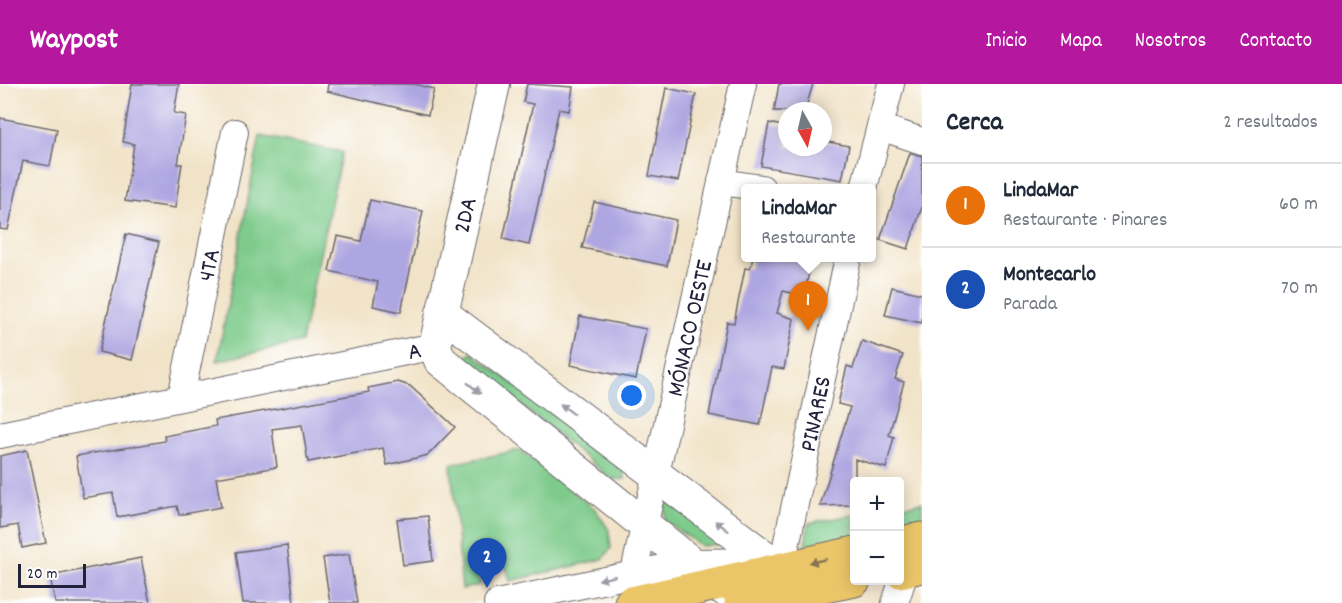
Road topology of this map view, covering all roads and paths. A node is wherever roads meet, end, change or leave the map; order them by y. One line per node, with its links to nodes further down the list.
1 (494, 84): 11 (street, 2DA)
2 (743, 84): 7 (street, MÓNACO OESTE)
3 (891, 84): 4 (street)
4 (880, 127): 6 (street); 8 (street)
5 (235, 132): 13 (street, 4TA)
6 (922, 141)
7 (721, 182): 9 (street); 15 (street, MÓNACO OESTE)
8 (865, 184)
9 (741, 185)
10 (847, 262): 20 (street, PINARES)
11 (442, 313): 12 (street, 2DA); 15 (street, A, one-way to 11)
12 (435, 346): 13 (street, A); 16 (street, A, one-way to 16)
13 (181, 398): 14 (street, A)
14 (0, 435)
15 (655, 476): 16 (street, MÓNACO OESTE); 20 (street, A, one-way to 15)
16 (644, 526): 19 (street, A); 22 (street, MÓNACO OESTE)
17 (850, 554): 20 (main road, one-way to 20)
18 (911, 555): 25 (street)
19 (691, 562): 20 (street); 22 (street); 23 (street, A)
20 (782, 574): 21 (main road); 23 (main road)
21 (850, 580)
22 (633, 587): 23 (main road); 24 (street, one-way to 24)
23 (728, 593)
24 (497, 603)
25 (895, 603)

